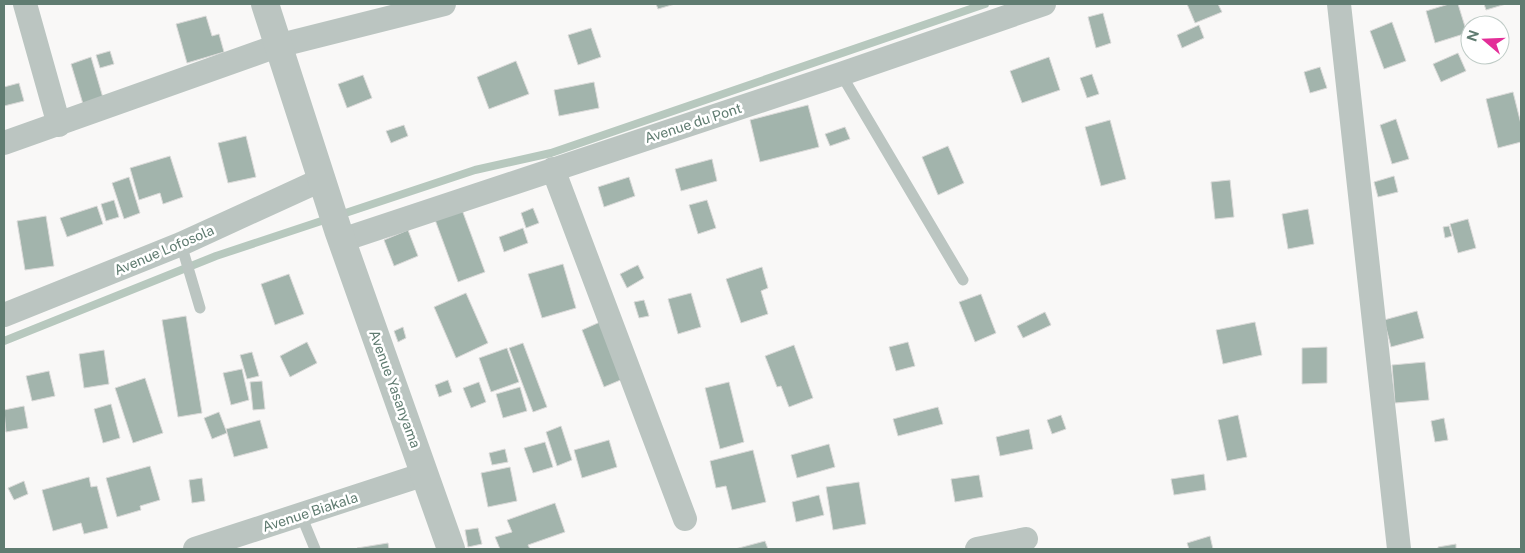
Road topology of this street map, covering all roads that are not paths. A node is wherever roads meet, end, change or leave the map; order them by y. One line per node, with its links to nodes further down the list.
1 (25, 4): 8 (street)
2 (265, 4): 6 (street)
3 (444, 4): 6 (street)
4 (1044, 4): 7 (street, Avenue du Pont)
5 (1338, 4): 25 (street)
6 (277, 46): 8 (street); 11 (street)
7 (841, 74): 10 (street, Avenue du Pont); 14 (lane)
8 (59, 125): 9 (street)
9 (4, 143)
10 (554, 168): 12 (street, Avenue du Pont); 19 (street)
11 (324, 183): 12 (street, Avenue Yasanyama); 13 (street, Avenue Lofosola)
12 (340, 235): 17 (street, Avenue Yasanyama)
13 (182, 249): 15 (lane); 16 (street, Avenue Lofosola)
14 (962, 280)
15 (200, 308)
16 (4, 315)
17 (425, 474): 18 (street, Avenue Biakala); 23 (street, Avenue Yasanyama)
18 (301, 514): 21 (street, Avenue Biakala); 22 (lane)
19 (685, 519)
20 (1026, 539): 24 (street)
21 (195, 549)
22 (315, 549)
23 (451, 549)
24 (977, 549)
25 (1399, 549)

